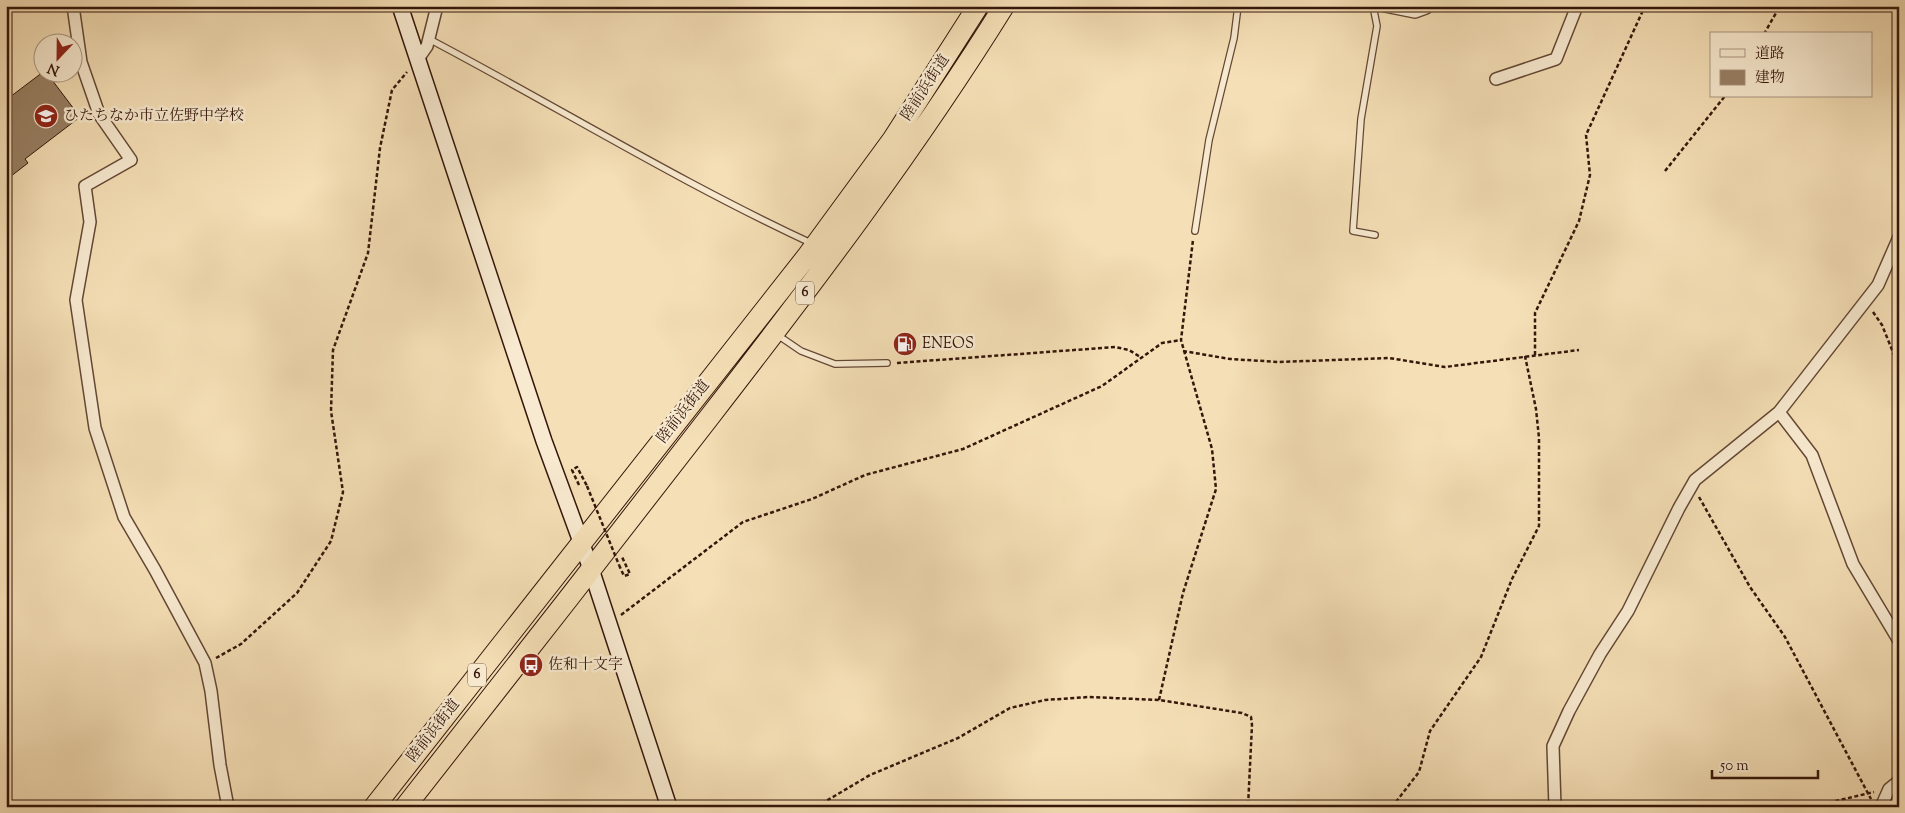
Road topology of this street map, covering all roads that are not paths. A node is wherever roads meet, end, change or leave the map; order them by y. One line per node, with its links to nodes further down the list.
1 (73, 6): 26 (street)
2 (400, 6): 12 (street)
3 (437, 6): 11 (street)
4 (978, 6): 17 (highway, 陸前浜街道 / 6)
5 (1004, 6): 18 (highway, 陸前浜街道 / 6)
6 (1238, 6): 14 (lane)
7 (1373, 6): 15 (lane)
8 (1385, 6): 9 (street)
9 (1426, 6)
10 (1577, 6): 13 (street)
11 (430, 39): 12 (street); 17 (lane)
12 (418, 59): 21 (street)
13 (1496, 79)
14 (1195, 231)
15 (1375, 235)
16 (1899, 236): 20 (street)
17 (815, 245): 18 (highway, 陸前浜街道 / 6)
18 (766, 326): 19 (lane); 21 (highway, 陸前浜街道 / 6); 22 (highway, 陸前浜街道 / 6)
19 (887, 363)
20 (1779, 412): 23 (street); 30 (street)
21 (581, 544): 22 (street); 27 (highway, 陸前浜街道 / 6)
22 (591, 569): 28 (highway, 陸前浜街道 / 6); 29 (street)
23 (1899, 641)
24 (1899, 781): 25 (street)
25 (1876, 803)
26 (228, 807)
27 (374, 807)
28 (405, 807)
29 (669, 807)
30 (1555, 807)

